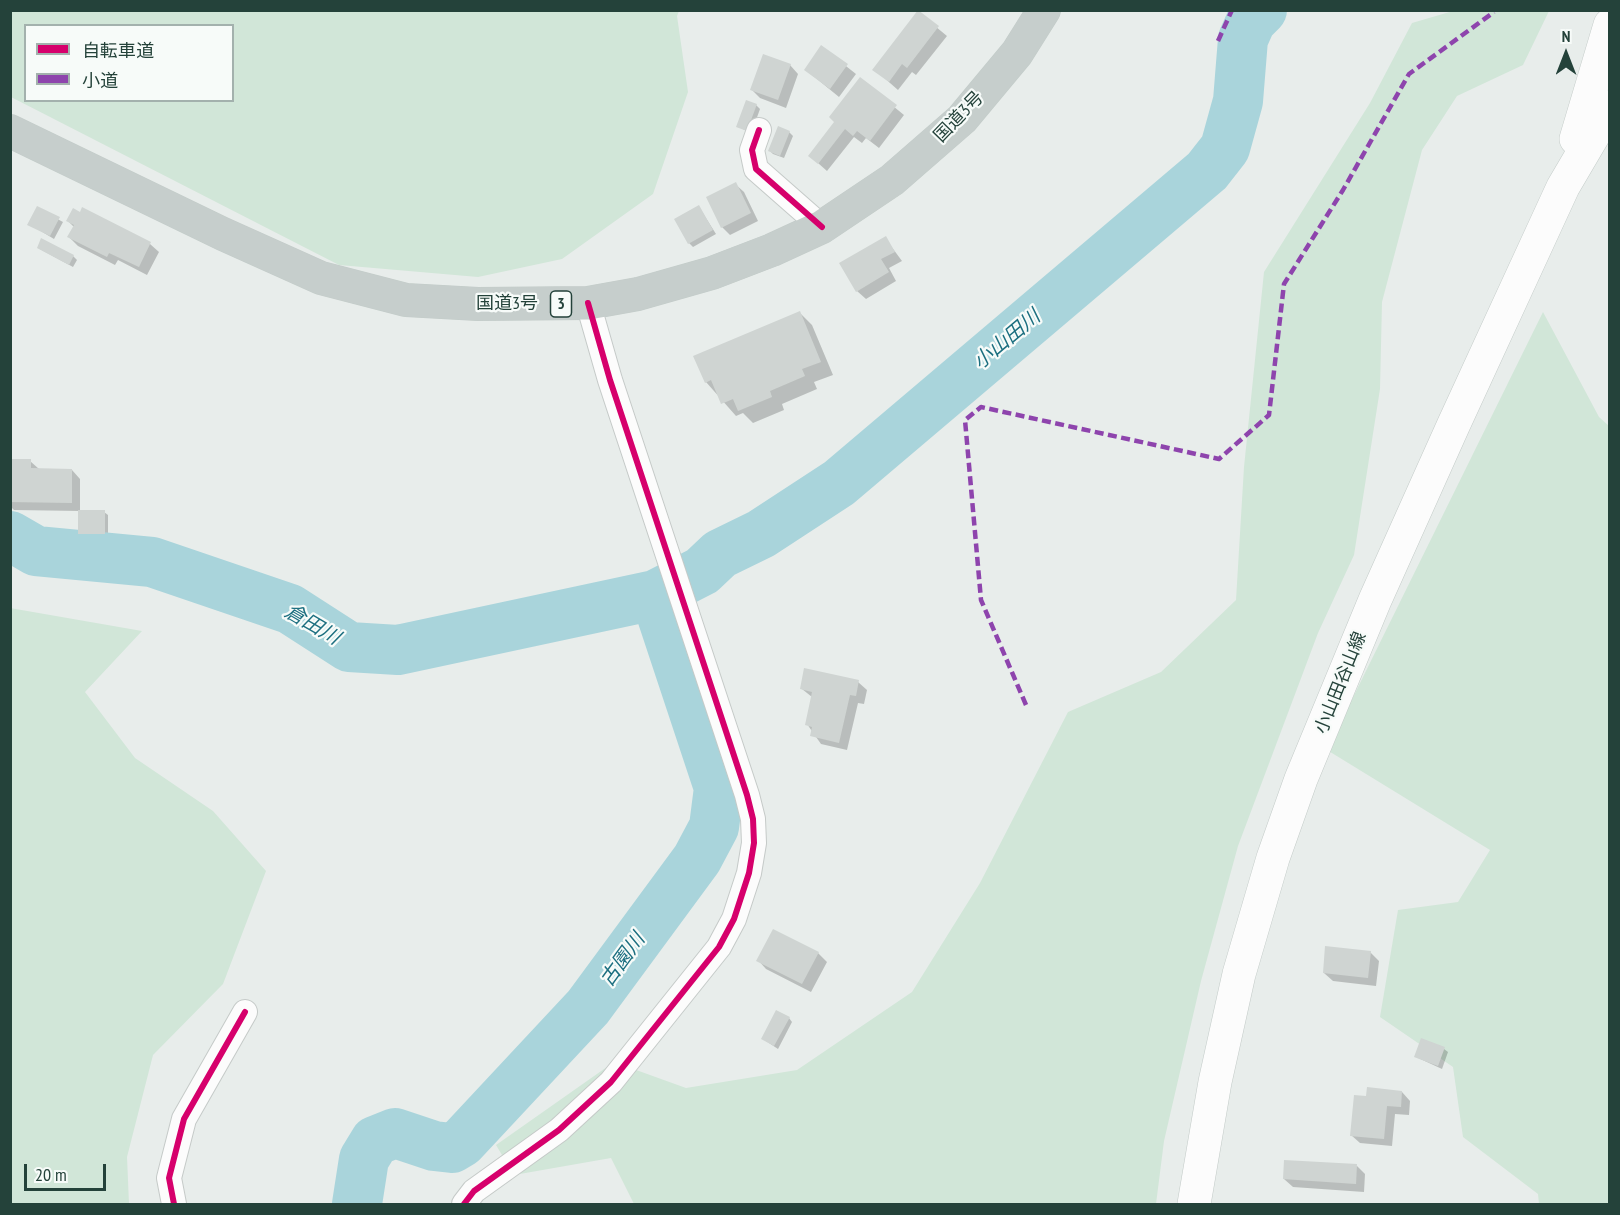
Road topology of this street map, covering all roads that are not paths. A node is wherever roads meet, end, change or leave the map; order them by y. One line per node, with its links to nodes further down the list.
1 (1044, 10): 7 (highway, 国道3号 / 3)
2 (1610, 25): 6 (main road, 小山田谷山線)
3 (1610, 107): 6 (main road, 小山田谷山線)
4 (759, 130): 7 (street)
5 (10, 131): 8 (highway, 国道3号 / 3)
6 (1563, 187): 12 (main road, 小山田谷山線)
7 (822, 227): 8 (highway, 国道3号 / 3)
8 (588, 303): 11 (street)
9 (245, 1012): 10 (street)
10 (174, 1204)
11 (464, 1204)
12 (1194, 1204)

